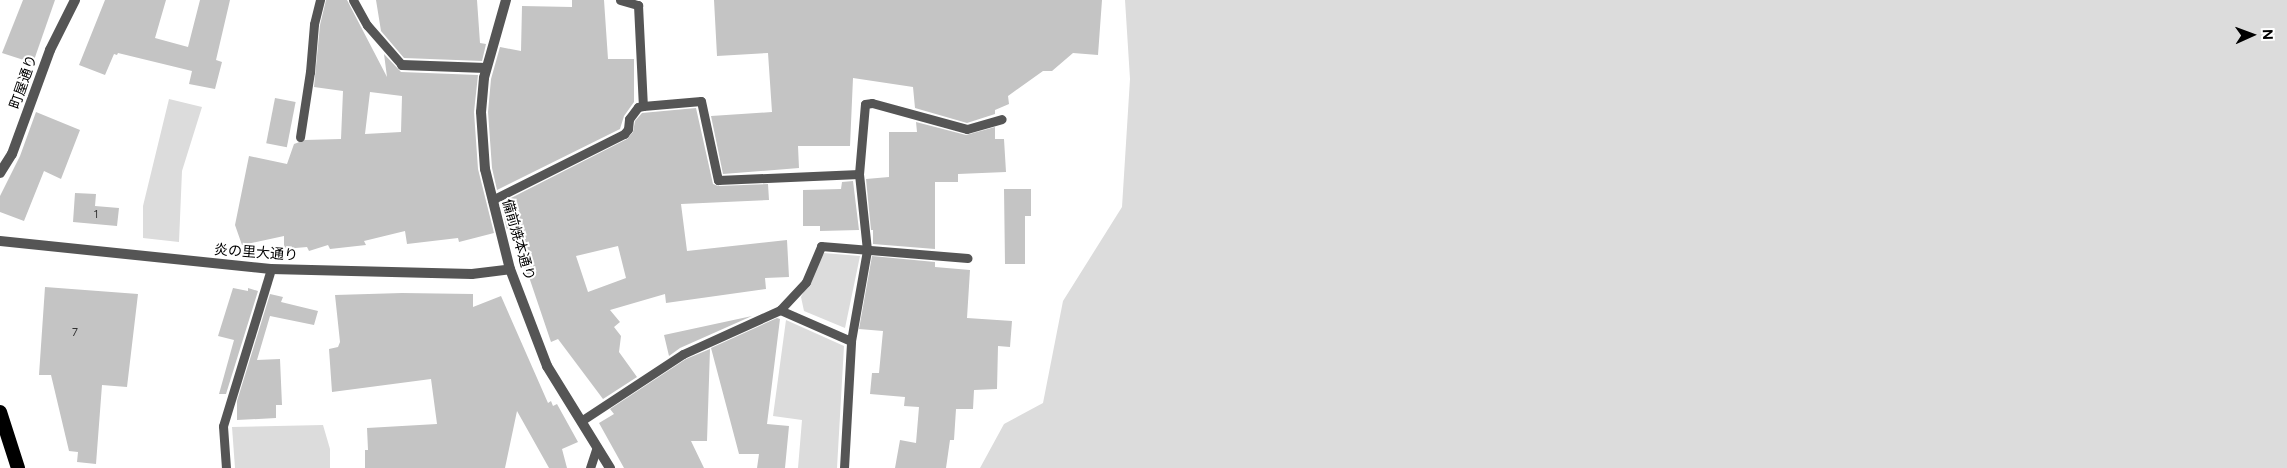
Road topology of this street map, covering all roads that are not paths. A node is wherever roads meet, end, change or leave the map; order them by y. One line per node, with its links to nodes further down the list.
1 (75, 0): 11 (street, 町屋通り)
2 (320, 0): 10 (lane)
3 (353, 0): 6 (lane)
4 (506, 0): 7 (street, 備前焼本通り)
5 (620, 0): 8 (lane)
6 (402, 65): 7 (street)
7 (486, 68): 13 (street, 備前焼本通り)
8 (643, 106): 12 (lane); 13 (lane)
9 (1002, 119): 12 (lane)
10 (300, 137)
11 (0, 173)
12 (859, 174): 15 (lane)
13 (492, 200): 18 (street, 備前焼本通り)
14 (0, 241): 17 (street, 炎の里大通り)
15 (867, 250): 16 (lane); 19 (lane); 20 (lane)
16 (968, 258)
17 (271, 269): 18 (street, 炎の里大通り); 25 (lane)
18 (510, 269): 22 (street, 備前焼本通り)
19 (780, 310): 20 (lane); 22 (lane)
20 (851, 341): 28 (lane)
21 (0, 412): 24 (highway)
22 (581, 421): 23 (street, 備前焼本通り)
23 (597, 447): 26 (lane); 27 (street, 備前焼本通り)
24 (18, 468)
25 (226, 468)
26 (590, 468)
27 (610, 468)
28 (844, 468)

